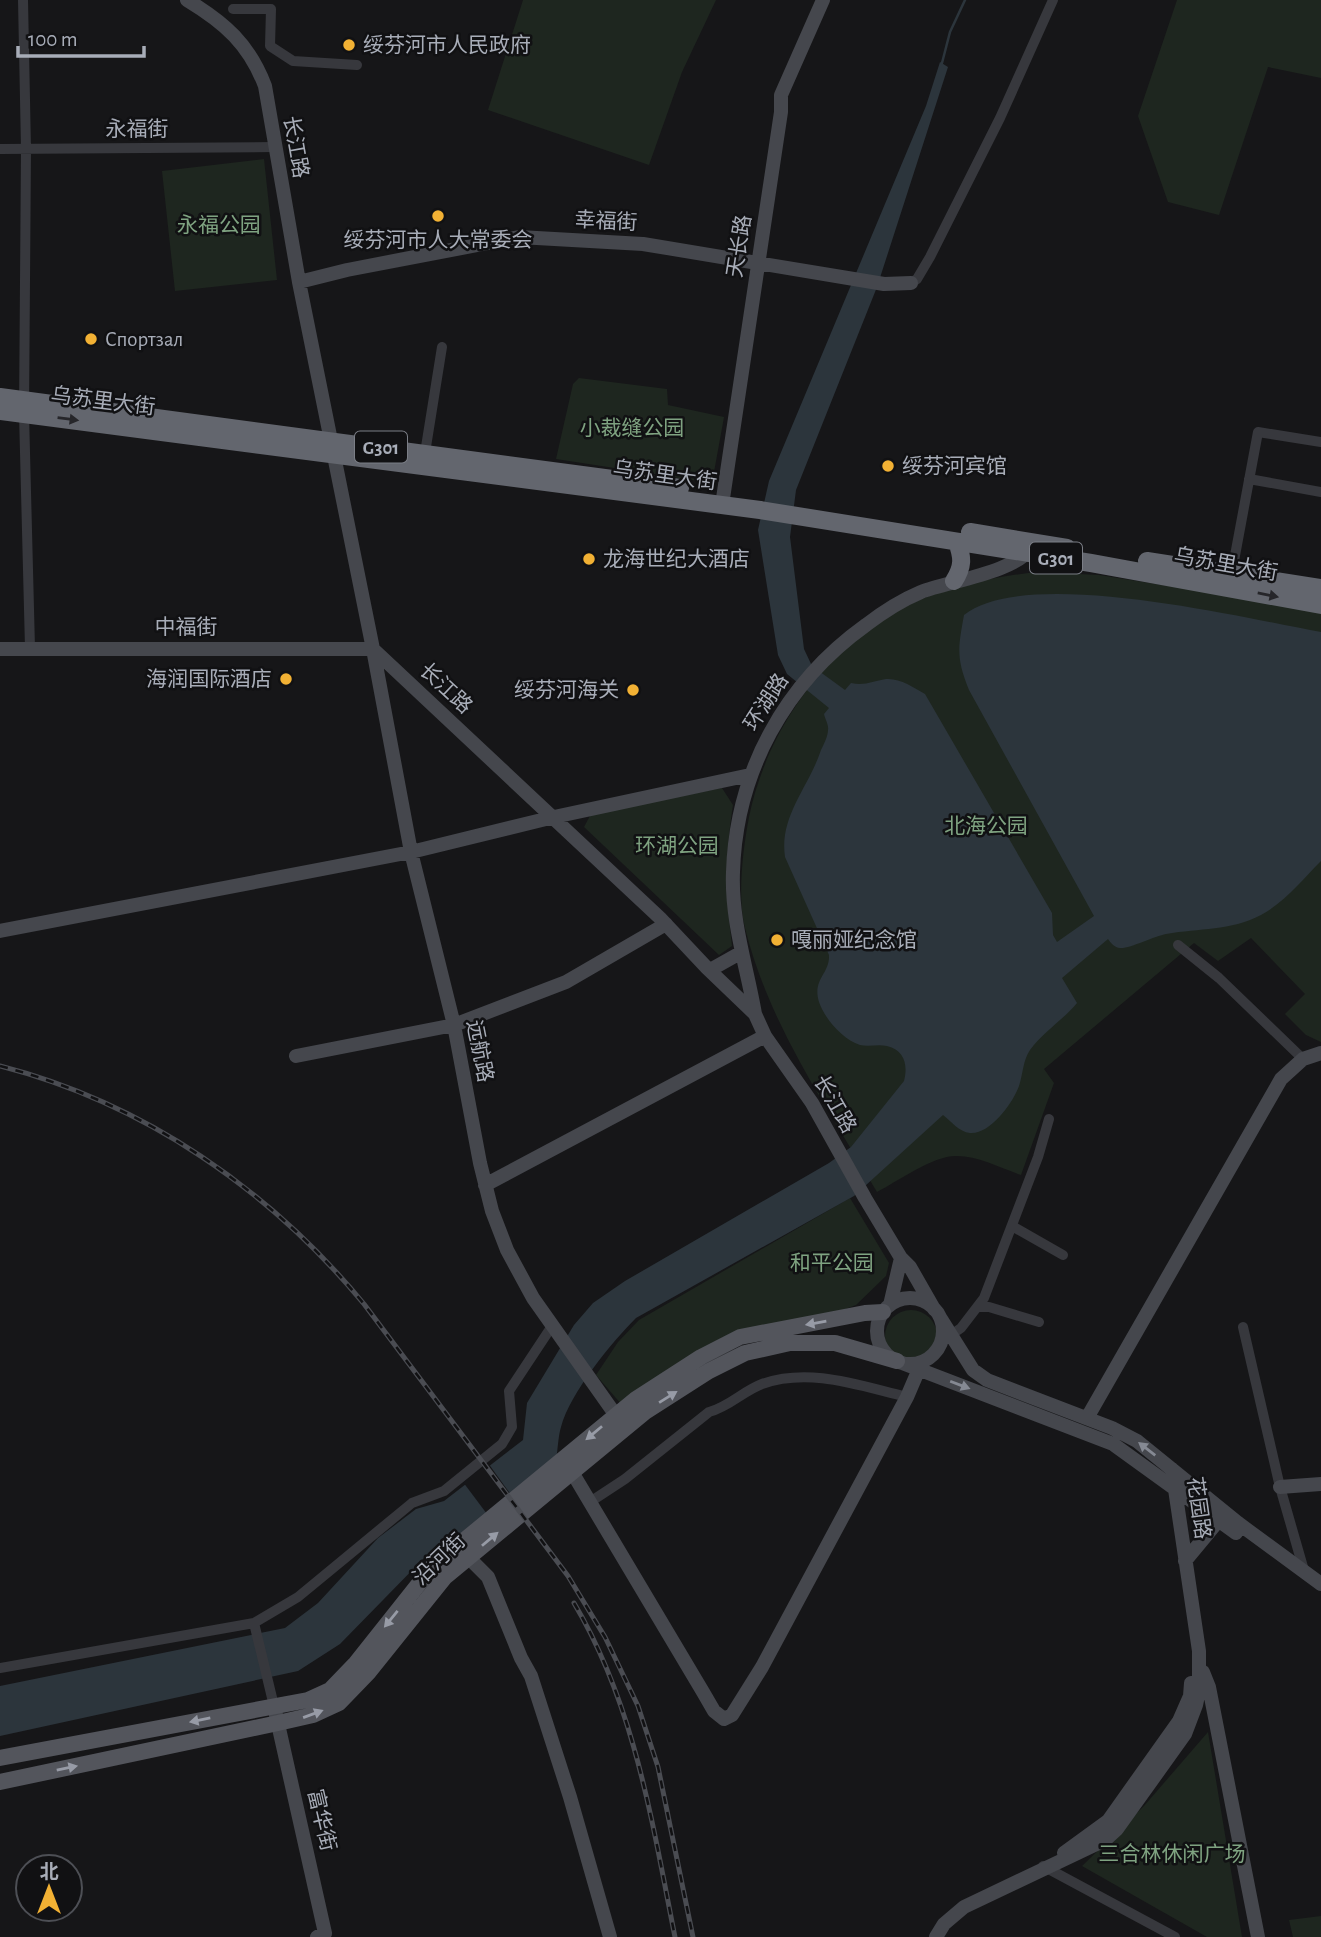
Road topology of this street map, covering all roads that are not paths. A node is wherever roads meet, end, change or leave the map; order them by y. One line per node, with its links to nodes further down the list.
1 (23, 0): 9 (street)
2 (187, 0): 7 (street, 长江路)
3 (823, 0): 10 (street, 天长路)
4 (1053, 0): 12 (street)
5 (233, 9): 6 (street)
6 (357, 65)
7 (274, 147): 9 (street, 永福街); 11 (street, 长江路)
8 (0, 149): 9 (street, 永福街)
9 (26, 149): 15 (street)
10 (758, 262): 11 (street, 幸福街); 12 (street, 幸福街); 22 (street, 天长路)
11 (299, 282): 18 (street, 长江路)
12 (911, 283)
13 (442, 347): 19 (street)
14 (0, 397): 15 (highway, 乌苏里大街 / G301)
15 (24, 406): 16 (highway, 乌苏里大街 / G301); 18 (highway, 乌苏里大街 / G301); 30 (street)
16 (0, 411)
17 (1321, 442): 20 (street)
18 (331, 447): 19 (highway, 乌苏里大街 / G301); 22 (highway, 乌苏里大街 / G301); 32 (street, 长江路)
19 (425, 453): 22 (highway, 乌苏里大街 / G301)
20 (1249, 480): 21 (street); 27 (street)
21 (1321, 492)
22 (723, 500): 23 (highway, 乌苏里大街 / G301)
23 (791, 510): 24 (highway, 乌苏里大街 / G301); 25 (highway, 乌苏里大街 / G301)
24 (957, 542): 25 (highway, 乌苏里大街 / G301); 26 (highway)
25 (1031, 548): 26 (street, 环湖路); 27 (highway, 乌苏里大街 / G301)
26 (954, 581): 33 (street, 环湖路)
27 (1231, 581): 28 (highway, 乌苏里大街 / G301); 29 (highway, 乌苏里大街 / G301, one-way to 29)
28 (1321, 588)
29 (1321, 605)
30 (30, 648): 31 (street, 中福街); 32 (street, 中福街)
31 (0, 649)
32 (373, 649): 34 (street, 长江路); 35 (street, 远航路)
33 (750, 775): 34 (street); 39 (street, 环湖路)
34 (554, 817): 35 (street); 36 (street, 长江路)
35 (411, 852): 37 (street); 42 (street, 远航路)
36 (666, 924): 40 (street, 长江路); 42 (street)
37 (0, 931)
38 (1178, 945): 46 (street)
39 (742, 952): 40 (street); 41 (street, 环湖路)
40 (710, 970): 41 (street, 长江路)
41 (755, 1014): 43 (street, 长江路)
42 (454, 1024): 45 (street); 48 (street, 远航路)
43 (765, 1036): 48 (street); 51 (street, 长江路)
44 (1321, 1053): 46 (street)
45 (296, 1056)
46 (1303, 1059): 62 (street)
47 (1049, 1119): 49 (street)
48 (485, 1185): 56 (street, 远航路)
49 (1012, 1226): 50 (street); 52 (street)
50 (1063, 1255)
51 (901, 1258): 53 (street); 54 (street, 长江路)
52 (978, 1307): 55 (street); 58 (street)
53 (886, 1309): 54 (street); 59 (street); 63 (main road, 沿河街, one-way to 63)
54 (938, 1314): 58 (street, 长江路); 60 (street)
55 (1039, 1322)
56 (552, 1326): 63 (street, 远航路); 76 (street)
57 (1243, 1327): 68 (street)
58 (951, 1335): 62 (street, 长江路)
59 (897, 1361): 60 (street); 63 (main road, 沿河街, one-way to 59)
60 (920, 1367): 61 (street); 67 (street, one-way to 67)
61 (907, 1397): 69 (street); 69 (street)
62 (1087, 1418): 64 (street, 长江路, one-way to 62)
63 (620, 1422): 65 (main road, 沿河街); 79 (main road, 沿河街, one-way to 79)
64 (1172, 1469): 67 (street, 花园路); 73 (street, 长江路)
65 (572, 1472): 69 (street); 71 (main road, 沿河街, one-way to 65)
66 (1321, 1484): 68 (street)
67 (1170, 1486): 70 (street); 72 (street, 花园路); 83 (street, 花园路)
68 (1280, 1487): 74 (street)
69 (590, 1502)
70 (1219, 1520): 72 (street); 73 (street)
71 (468, 1557): 80 (main road, 沿河街, one-way to 71); 85 (street)
72 (1185, 1561): 77 (street, 花园路)
73 (1291, 1563): 74 (street)
74 (1305, 1574): 75 (street)
75 (1321, 1584)
76 (254, 1623): 78 (street); 79 (street)
77 (1200, 1664): 83 (street, 花园路); 89 (street)
78 (0, 1668)
79 (274, 1706): 80 (street, 富华街); 81 (main road, 沿河街, one-way to 81)
80 (278, 1723): 82 (main road, 沿河街, one-way to 80); 84 (street, 富华街)
81 (0, 1758)
82 (0, 1782)
83 (1043, 1867): 86 (street, 花园路); 87 (street, 花园路); 88 (street)
84 (323, 1936)
85 (610, 1937)
86 (927, 1937)
87 (936, 1937)
88 (1175, 1937)
89 (1258, 1937)

